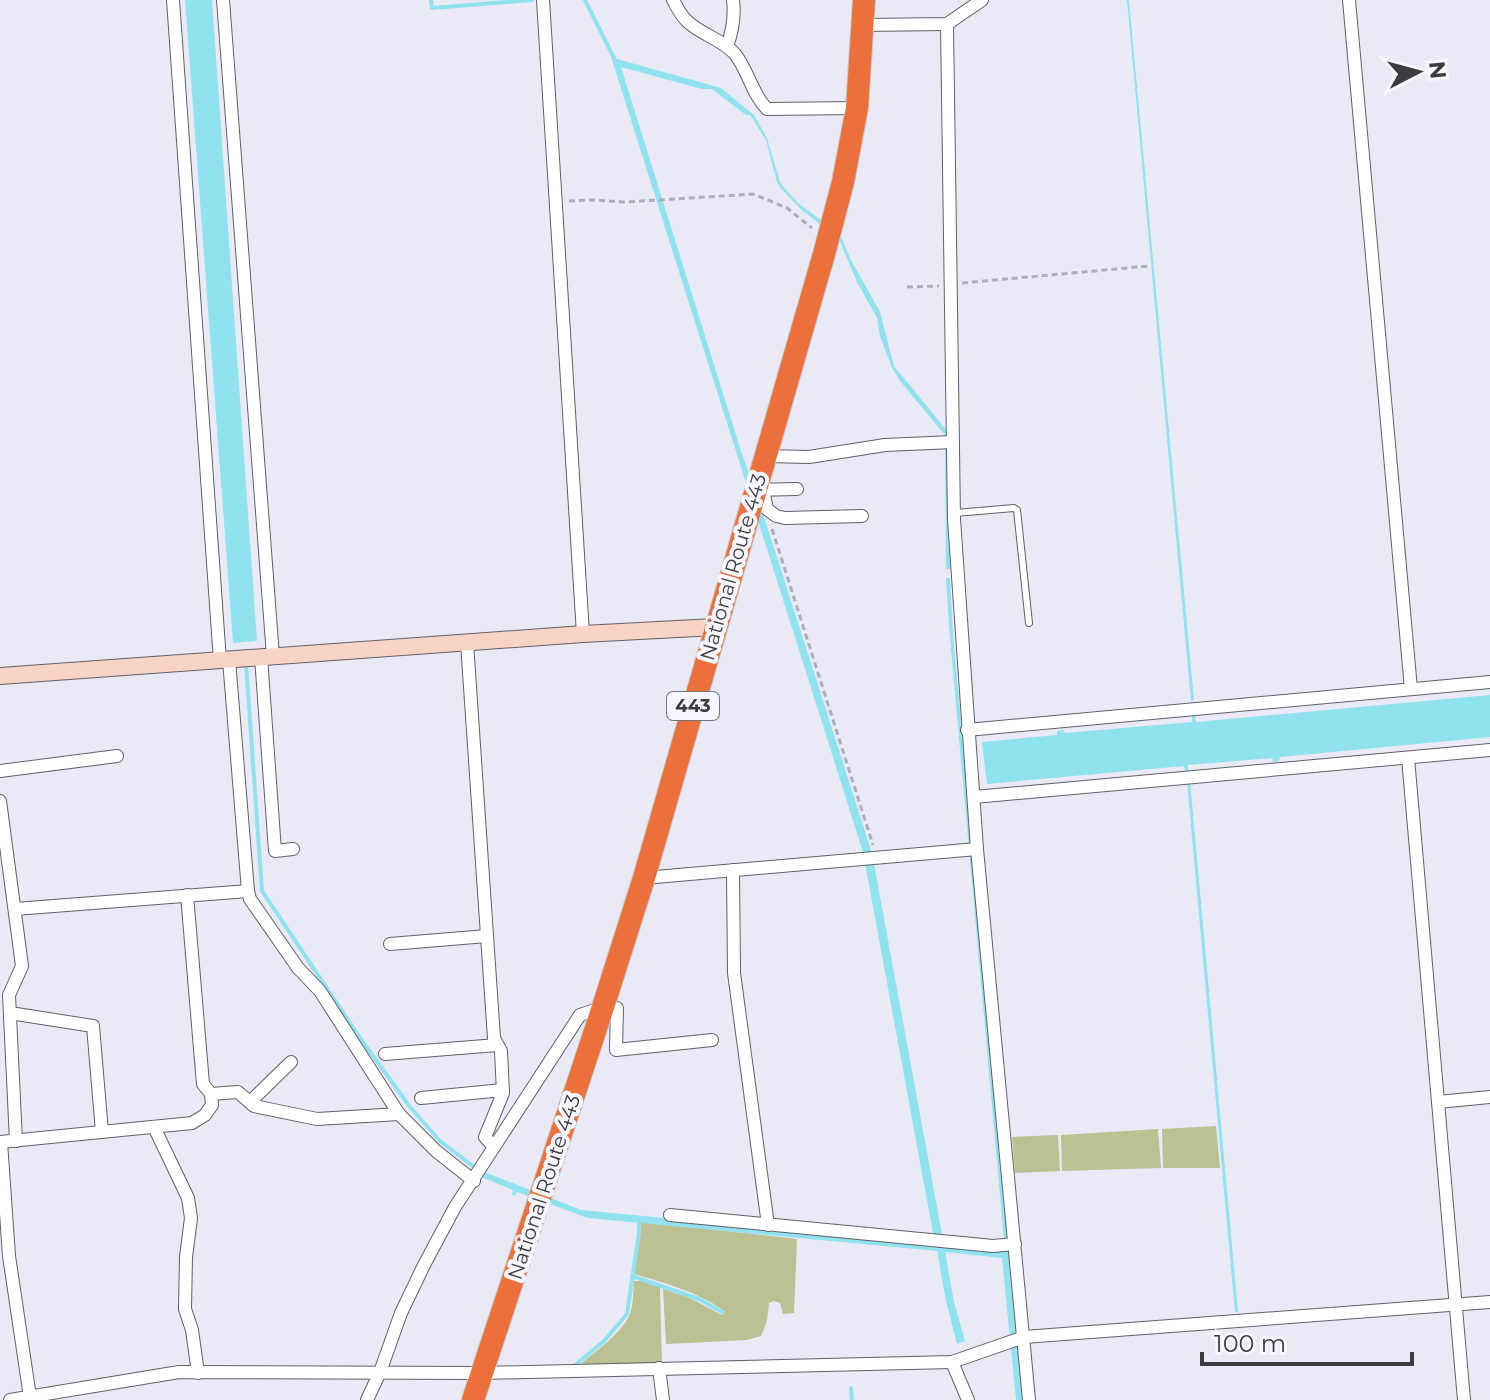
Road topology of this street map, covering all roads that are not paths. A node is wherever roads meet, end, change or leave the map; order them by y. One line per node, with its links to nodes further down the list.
1 (173, 0): 24 (street)
2 (223, 0): 23 (street)
3 (543, 0): 21 (street)
4 (673, 0): 11 (street)
5 (733, 0): 11 (street)
6 (864, 0): 10 (highway, National Route 443 / 443)
7 (982, 0): 9 (street)
8 (1349, 0): 28 (street)
9 (947, 24): 10 (street); 13 (street)
10 (863, 25): 12 (highway, National Route 443 / 443)
11 (727, 46): 12 (street)
12 (857, 108): 14 (highway, National Route 443 / 443)
13 (953, 442): 14 (street); 17 (street)
14 (765, 456): 16 (highway, National Route 443 / 443)
15 (797, 489): 16 (street)
16 (762, 497): 18 (street); 20 (highway, National Route 443 / 443)
17 (954, 514): 19 (lane); 29 (street)
18 (862, 516)
19 (1029, 623)
20 (715, 627): 21 (street); 39 (highway, National Route 443 / 443)
21 (583, 634): 22 (street)
22 (467, 643): 23 (street); 43 (street)
23 (267, 657): 24 (street); 36 (street)
24 (224, 661): 25 (street); 40 (street)
25 (0, 675): 27 (street)
26 (1490, 682): 28 (street)
27 (0, 685)
28 (1411, 689): 29 (street)
29 (967, 730): 34 (street)
30 (1490, 750): 32 (street)
31 (117, 756): 33 (street)
32 (1408, 758): 34 (street); 56 (street)
33 (0, 771)
34 (974, 797): 37 (street)
35 (0, 801): 42 (street)
36 (293, 849)
37 (977, 849): 38 (street); 66 (street)
38 (733, 870): 39 (street); 65 (street)
39 (644, 878): 46 (highway, National Route 443 / 443)
40 (248, 891): 41 (street); 57 (street)
41 (187, 895): 42 (street); 52 (street)
42 (15, 909): 45 (street)
43 (487, 936): 44 (street); 48 (street)
44 (390, 944)
45 (7, 1005): 59 (street); 60 (street)
46 (603, 1007): 47 (street); 62 (street); 74 (highway, National Route 443 / 443)
47 (712, 1040)
48 (497, 1045): 49 (street); 51 (street)
49 (385, 1054)
50 (291, 1062): 55 (street)
51 (503, 1090): 54 (street); 62 (street)
52 (211, 1094): 55 (street); 58 (street)
53 (1490, 1097): 56 (street)
54 (421, 1098)
55 (250, 1102): 57 (street)
56 (1438, 1102): 68 (street)
57 (399, 1114): 63 (street)
58 (154, 1127): 59 (street); 73 (street)
59 (102, 1132): 60 (street)
60 (16, 1141): 61 (street)
61 (0, 1142): 76 (street)
62 (494, 1147): 63 (street)
63 (474, 1181): 72 (street)
64 (670, 1215): 65 (street)
65 (768, 1225): 66 (street)
66 (1015, 1244): 69 (street)
67 (1490, 1302): 68 (street)
68 (1455, 1304): 69 (street); 84 (street)
69 (1024, 1337): 70 (street); 83 (street)
70 (952, 1362): 71 (street); 82 (street)
71 (659, 1368): 74 (street); 81 (street)
72 (380, 1372): 73 (street); 74 (street); 79 (street)
73 (198, 1373): 75 (street)
74 (482, 1373): 80 (highway, National Route 443 / 443)
75 (98, 1386): 76 (street); 78 (street)
76 (30, 1397): 77 (street)
77 (10, 1400)
78 (99, 1400)
79 (367, 1400)
80 (473, 1400)
81 (663, 1400)
82 (968, 1400)
83 (1029, 1400)
84 (1464, 1400)

